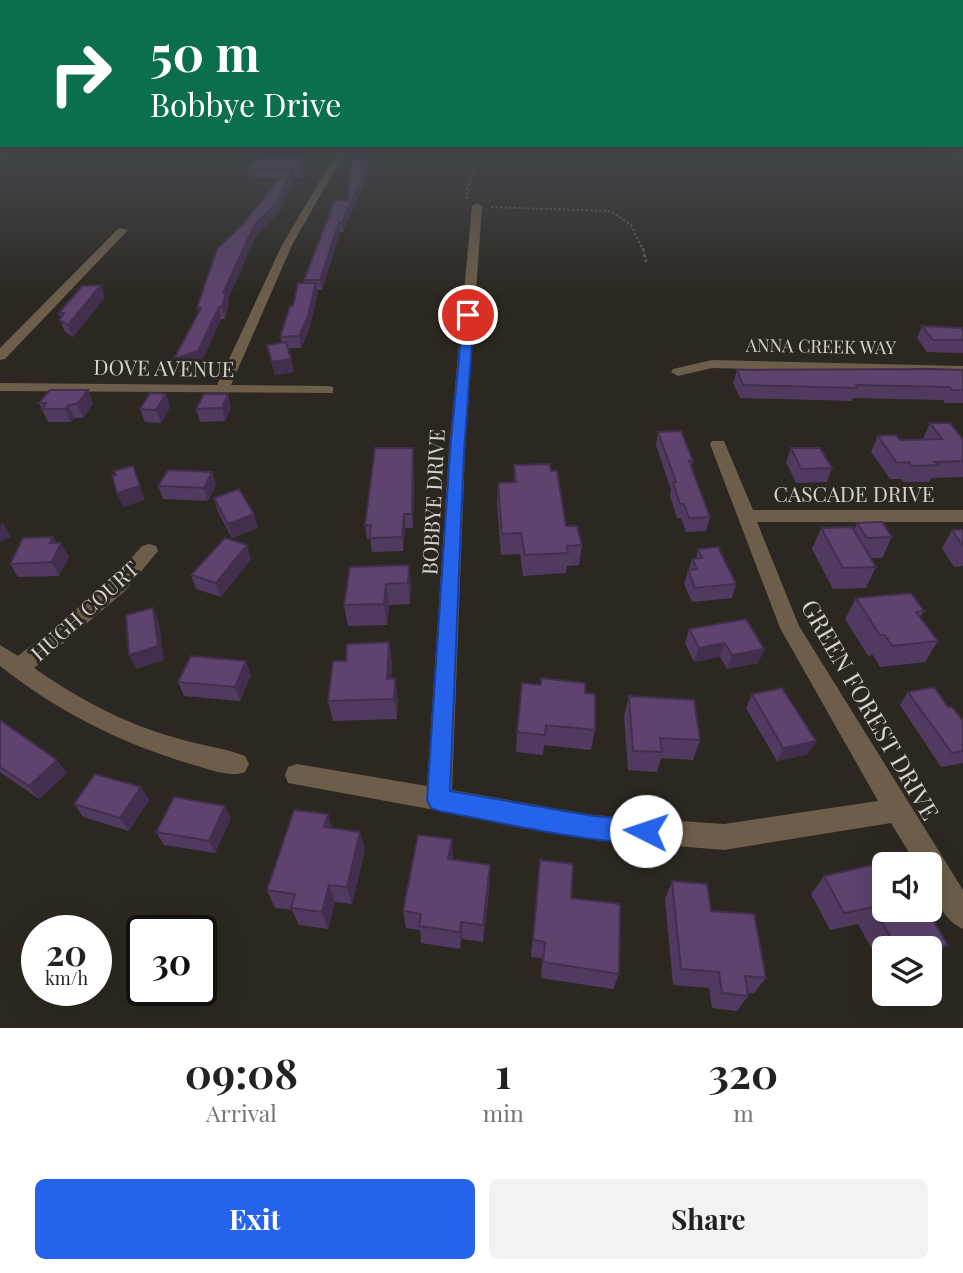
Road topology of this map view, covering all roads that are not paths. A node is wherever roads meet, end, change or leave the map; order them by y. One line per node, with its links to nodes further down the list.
1 (313, 200): 8 (street)
2 (477, 206): 18 (street, BOBBYE DRIVE)
3 (123, 230): 4 (street)
4 (0, 356)
5 (963, 370): 6 (street, ANNA CREEK WAY)
6 (678, 372)
7 (0, 387): 8 (street, DOVE AVENUE)
8 (222, 389): 9 (street, DOVE AVENUE)
9 (328, 390)
10 (718, 444): 11 (street, GREEN FOREST DRIVE)
11 (744, 516): 12 (street, CASCADE DRIVE); 19 (street, GREEN FOREST DRIVE)
12 (963, 516)
13 (149, 551): 15 (street, HUGH COURT)
14 (0, 654): 15 (street)
15 (18, 669): 16 (street)
16 (237, 764)
17 (297, 775): 18 (street)
18 (439, 800): 19 (street)
19 (897, 810): 20 (street, GREEN FOREST DRIVE)
20 (963, 915)

